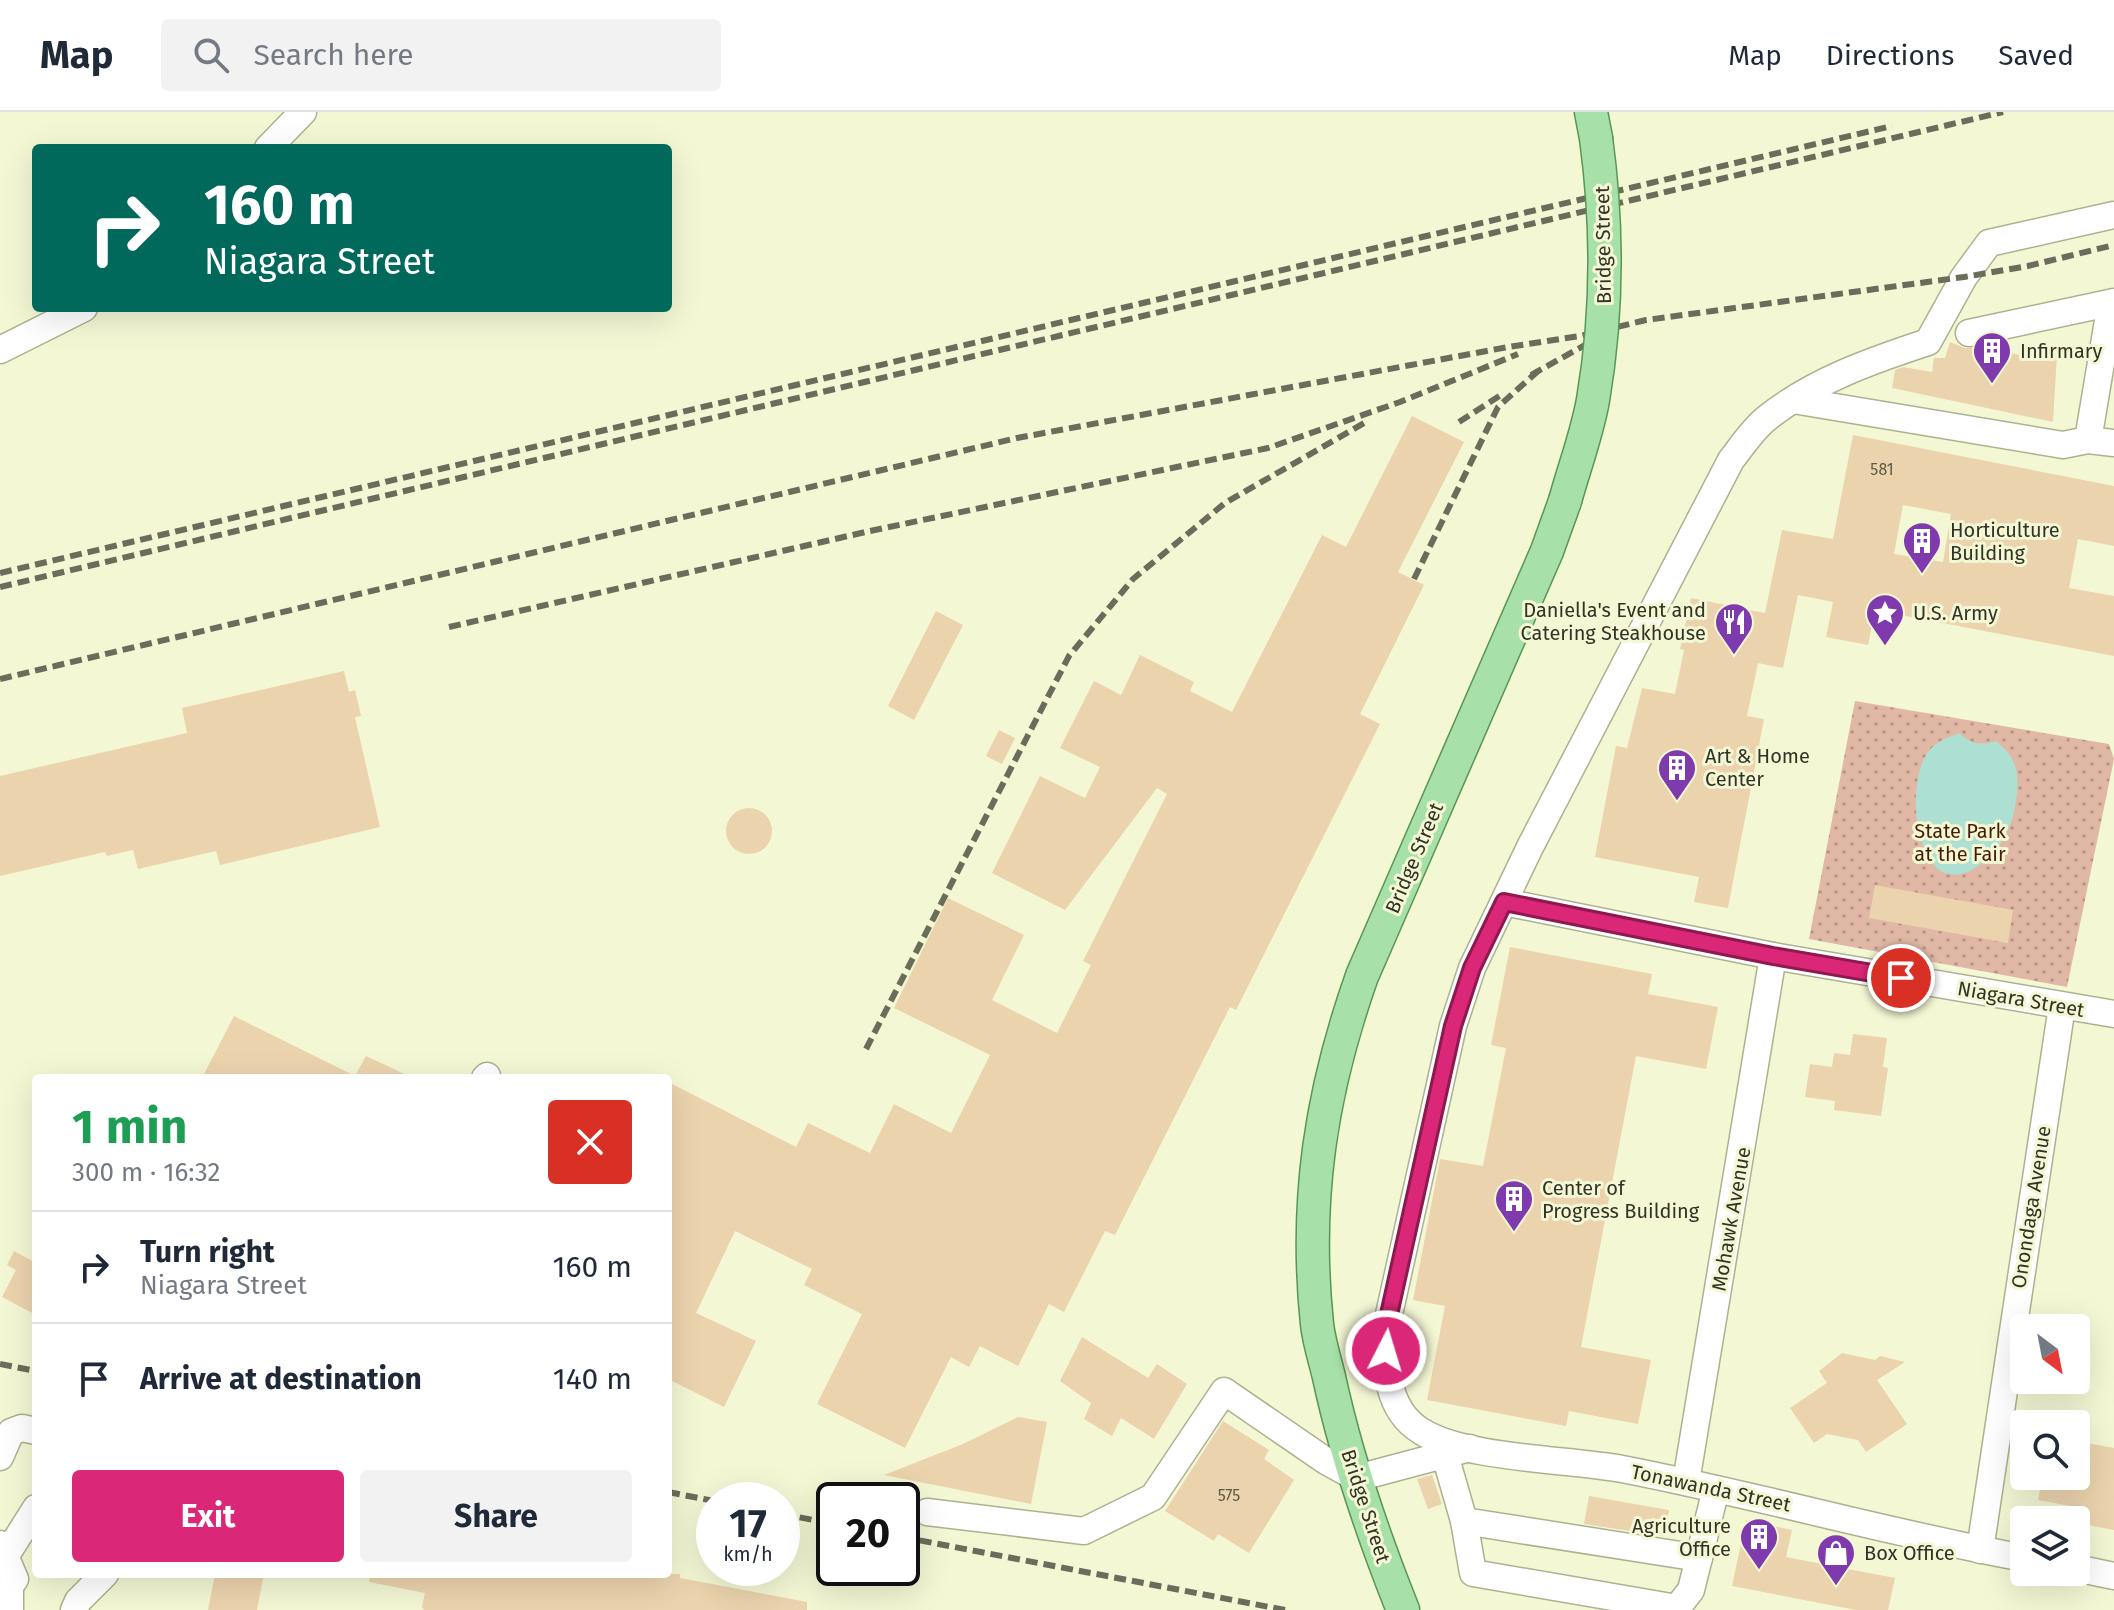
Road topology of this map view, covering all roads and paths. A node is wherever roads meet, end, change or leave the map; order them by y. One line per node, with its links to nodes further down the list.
1 (303, 112): 3 (lane)
2 (1593, 125): 20 (main road, Bridge Street, bridge)
3 (272, 144)
4 (2114, 215): 9 (lane)
5 (2112, 302): 7 (lane); 10 (lane)
6 (76, 312): 8 (lane)
7 (1969, 333)
8 (0, 350)
9 (1793, 400): 10 (lane); 12 (lane)
10 (2088, 440): 11 (lane)
11 (2114, 443)
12 (1504, 902): 13 (lane, Niagara Street); 17 (lane, Tonawanda Street)
13 (1773, 956): 14 (lane, Niagara Street); 21 (lane, Mohawk Avenue)
14 (2062, 1006): 15 (lane, Niagara Street); 26 (lane, Onondaga Avenue)
15 (2114, 1014)
16 (32, 1430): 19 (lane)
17 (1470, 1448): 18 (lane); 21 (lane, Tonawanda Street)
18 (1445, 1455): 20 (lane); 25 (lane)
19 (0, 1457)
20 (1357, 1478): 23 (lane); 35 (main road, Bridge Street)
21 (1686, 1482): 22 (lane, Tonawanda Street)
22 (1716, 1489): 26 (lane, Tonawanda Street); 28 (lane)
23 (927, 1512)
24 (32, 1518): 29 (lane)
25 (1464, 1521): 28 (lane); 28 (lane)
26 (1980, 1550): 27 (lane, Tonawanda Street)
27 (2010, 1555)
28 (1699, 1558)
29 (14, 1562): 33 (lane)
30 (2090, 1571): 31 (lane)
31 (2114, 1576)
32 (101, 1578): 34 (lane)
33 (10, 1610)
34 (74, 1610)
35 (1403, 1610)

